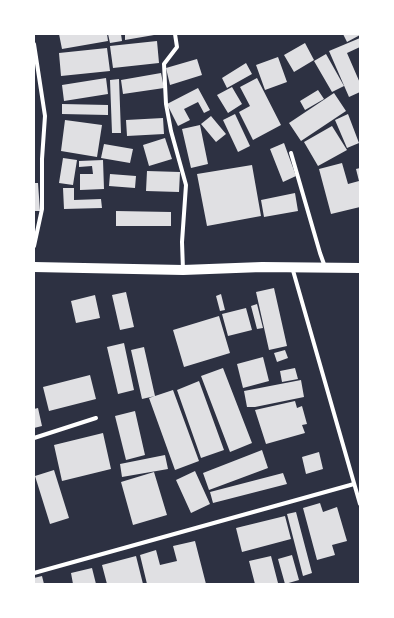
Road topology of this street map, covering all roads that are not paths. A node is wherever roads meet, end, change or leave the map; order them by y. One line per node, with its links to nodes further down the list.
1 (175, 34): 9 (street)
2 (34, 44): 4 (street)
3 (290, 153): 7 (street)
4 (34, 246)
5 (34, 267): 9 (main road)
6 (292, 267): 7 (main road); 9 (main road); 12 (street)
7 (326, 267): 8 (main road)
8 (360, 268)
9 (184, 270)
10 (96, 418): 11 (street)
11 (34, 438)
12 (354, 484): 13 (street); 14 (street)
13 (360, 504)
14 (34, 573)

